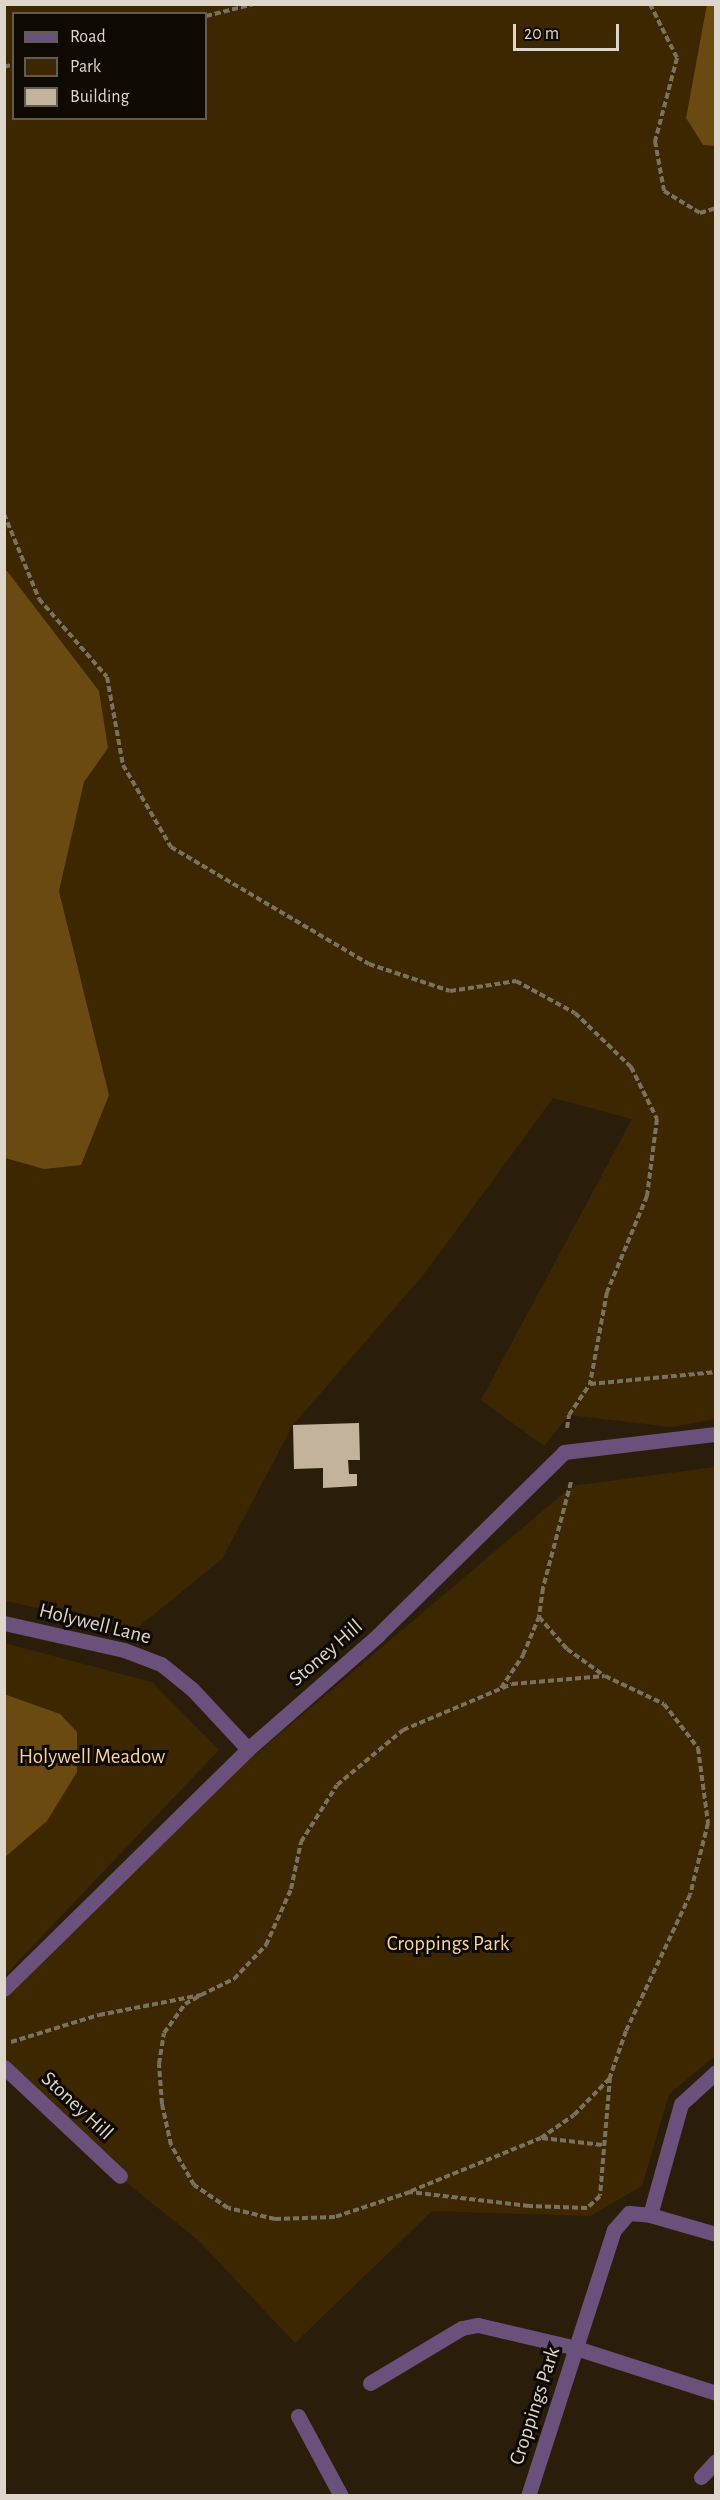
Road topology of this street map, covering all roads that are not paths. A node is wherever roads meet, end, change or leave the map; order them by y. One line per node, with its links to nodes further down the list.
1 (716, 1434): 3 (street, Stoney Hill)
2 (4, 1623): 3 (street, Holywell Lane)
3 (248, 1749): 4 (street, Stoney Hill)
4 (4, 1989)
5 (4, 2067): 7 (street, Stoney Hill)
6 (716, 2072): 8 (street)
7 (120, 2176)
8 (650, 2215): 9 (street, Croppings Park); 10 (street, Croppings Park)
9 (716, 2234)
10 (576, 2348): 11 (street); 12 (street); 17 (street, Croppings Park)
11 (370, 2383)
12 (716, 2393)
13 (298, 2416): 16 (street)
14 (716, 2461): 15 (street)
15 (701, 2477)
16 (341, 2496)
17 (528, 2496)

